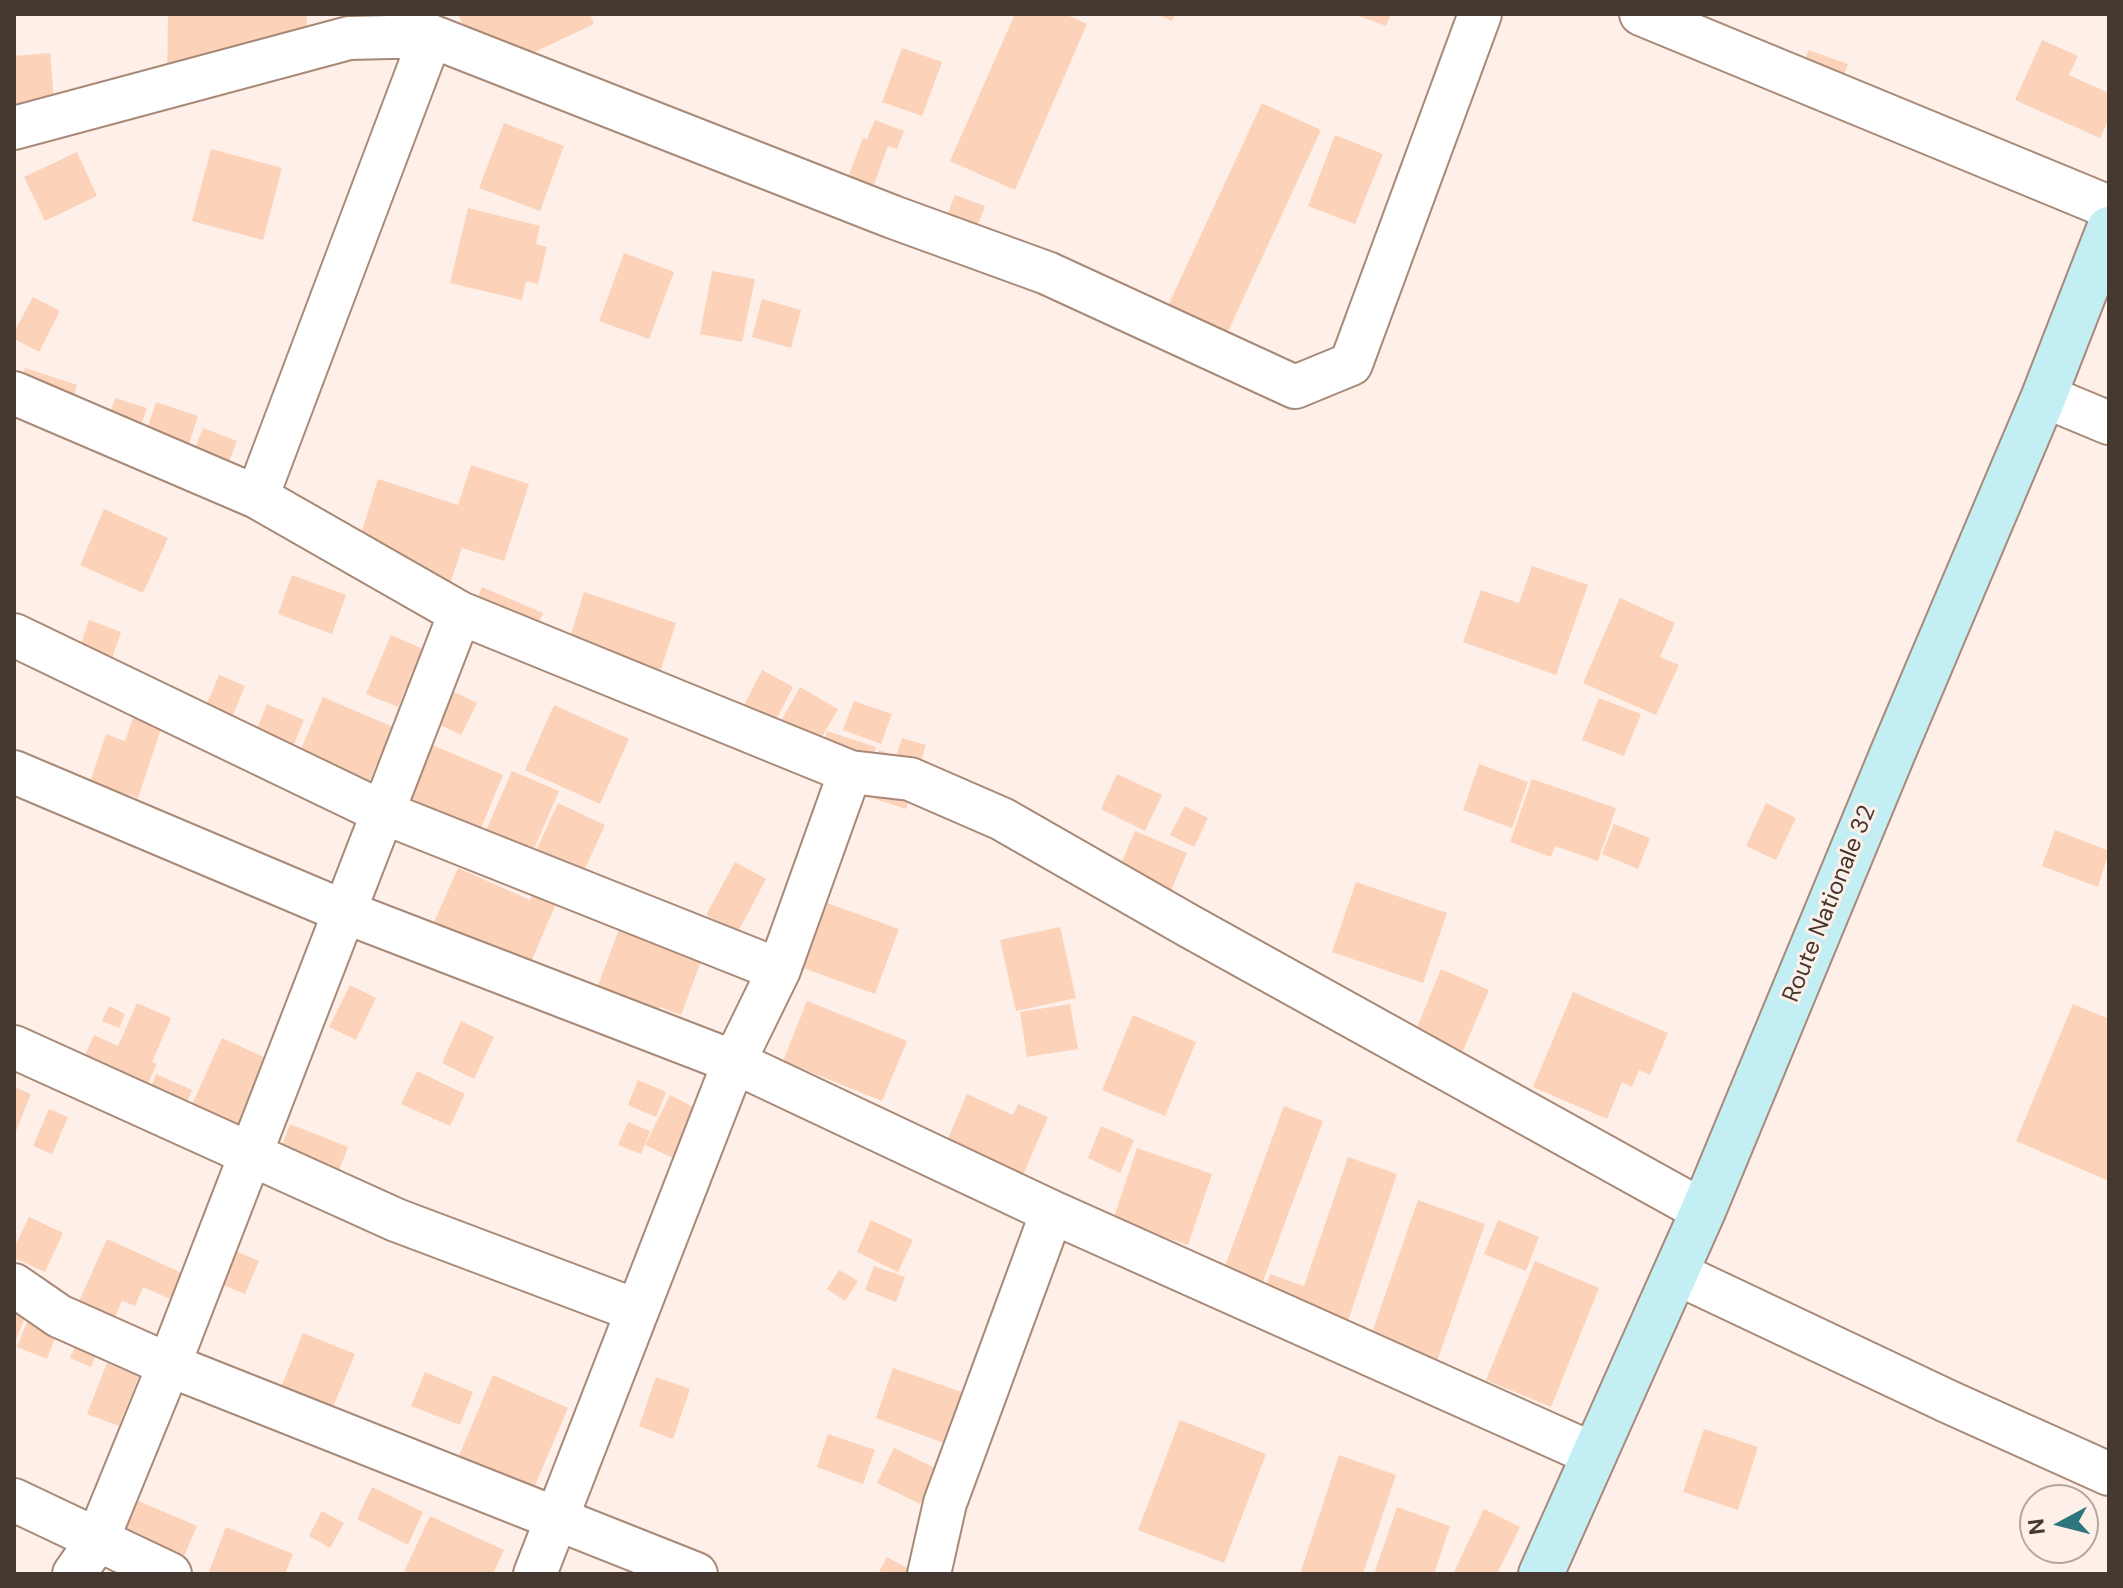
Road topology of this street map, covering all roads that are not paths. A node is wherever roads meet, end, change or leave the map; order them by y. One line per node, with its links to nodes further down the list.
1 (1480, 14): 3 (street)
2 (1641, 14): 5 (street)
3 (431, 36): 4 (street); 10 (street)
4 (14, 128)
5 (2109, 207)
6 (2109, 229): 8 (street, Route Nationale 32)
7 (14, 393): 10 (street)
8 (2044, 396): 9 (street); 21 (street, Route Nationale 32)
9 (2109, 423)
10 (257, 497): 11 (street)
11 (460, 613): 14 (street); 15 (street)
12 (14, 635): 15 (street)
13 (14, 772): 16 (street)
14 (850, 772): 17 (street); 21 (street)
15 (382, 812): 16 (street); 17 (street)
16 (345, 912): 19 (street); 20 (street)
17 (779, 970): 19 (street)
18 (14, 1047): 20 (street)
19 (734, 1062): 22 (street); 25 (street)
20 (250, 1153): 25 (street); 26 (street)
21 (1703, 1211): 23 (street, Route Nationale 32)
22 (1052, 1212): 27 (street); 35 (street)
23 (1676, 1273): 27 (street, Route Nationale 32); 28 (street)
24 (14, 1285): 26 (street)
25 (635, 1310): 30 (street)
26 (169, 1365): 30 (street); 31 (street)
27 (1595, 1455): 36 (street, Route Nationale 32)
28 (2109, 1474)
29 (14, 1500): 31 (street)
30 (555, 1519): 33 (street); 34 (street)
31 (86, 1558): 32 (street)
32 (170, 1574)
33 (535, 1574)
34 (696, 1574)
35 (929, 1574)
36 (1541, 1574)

